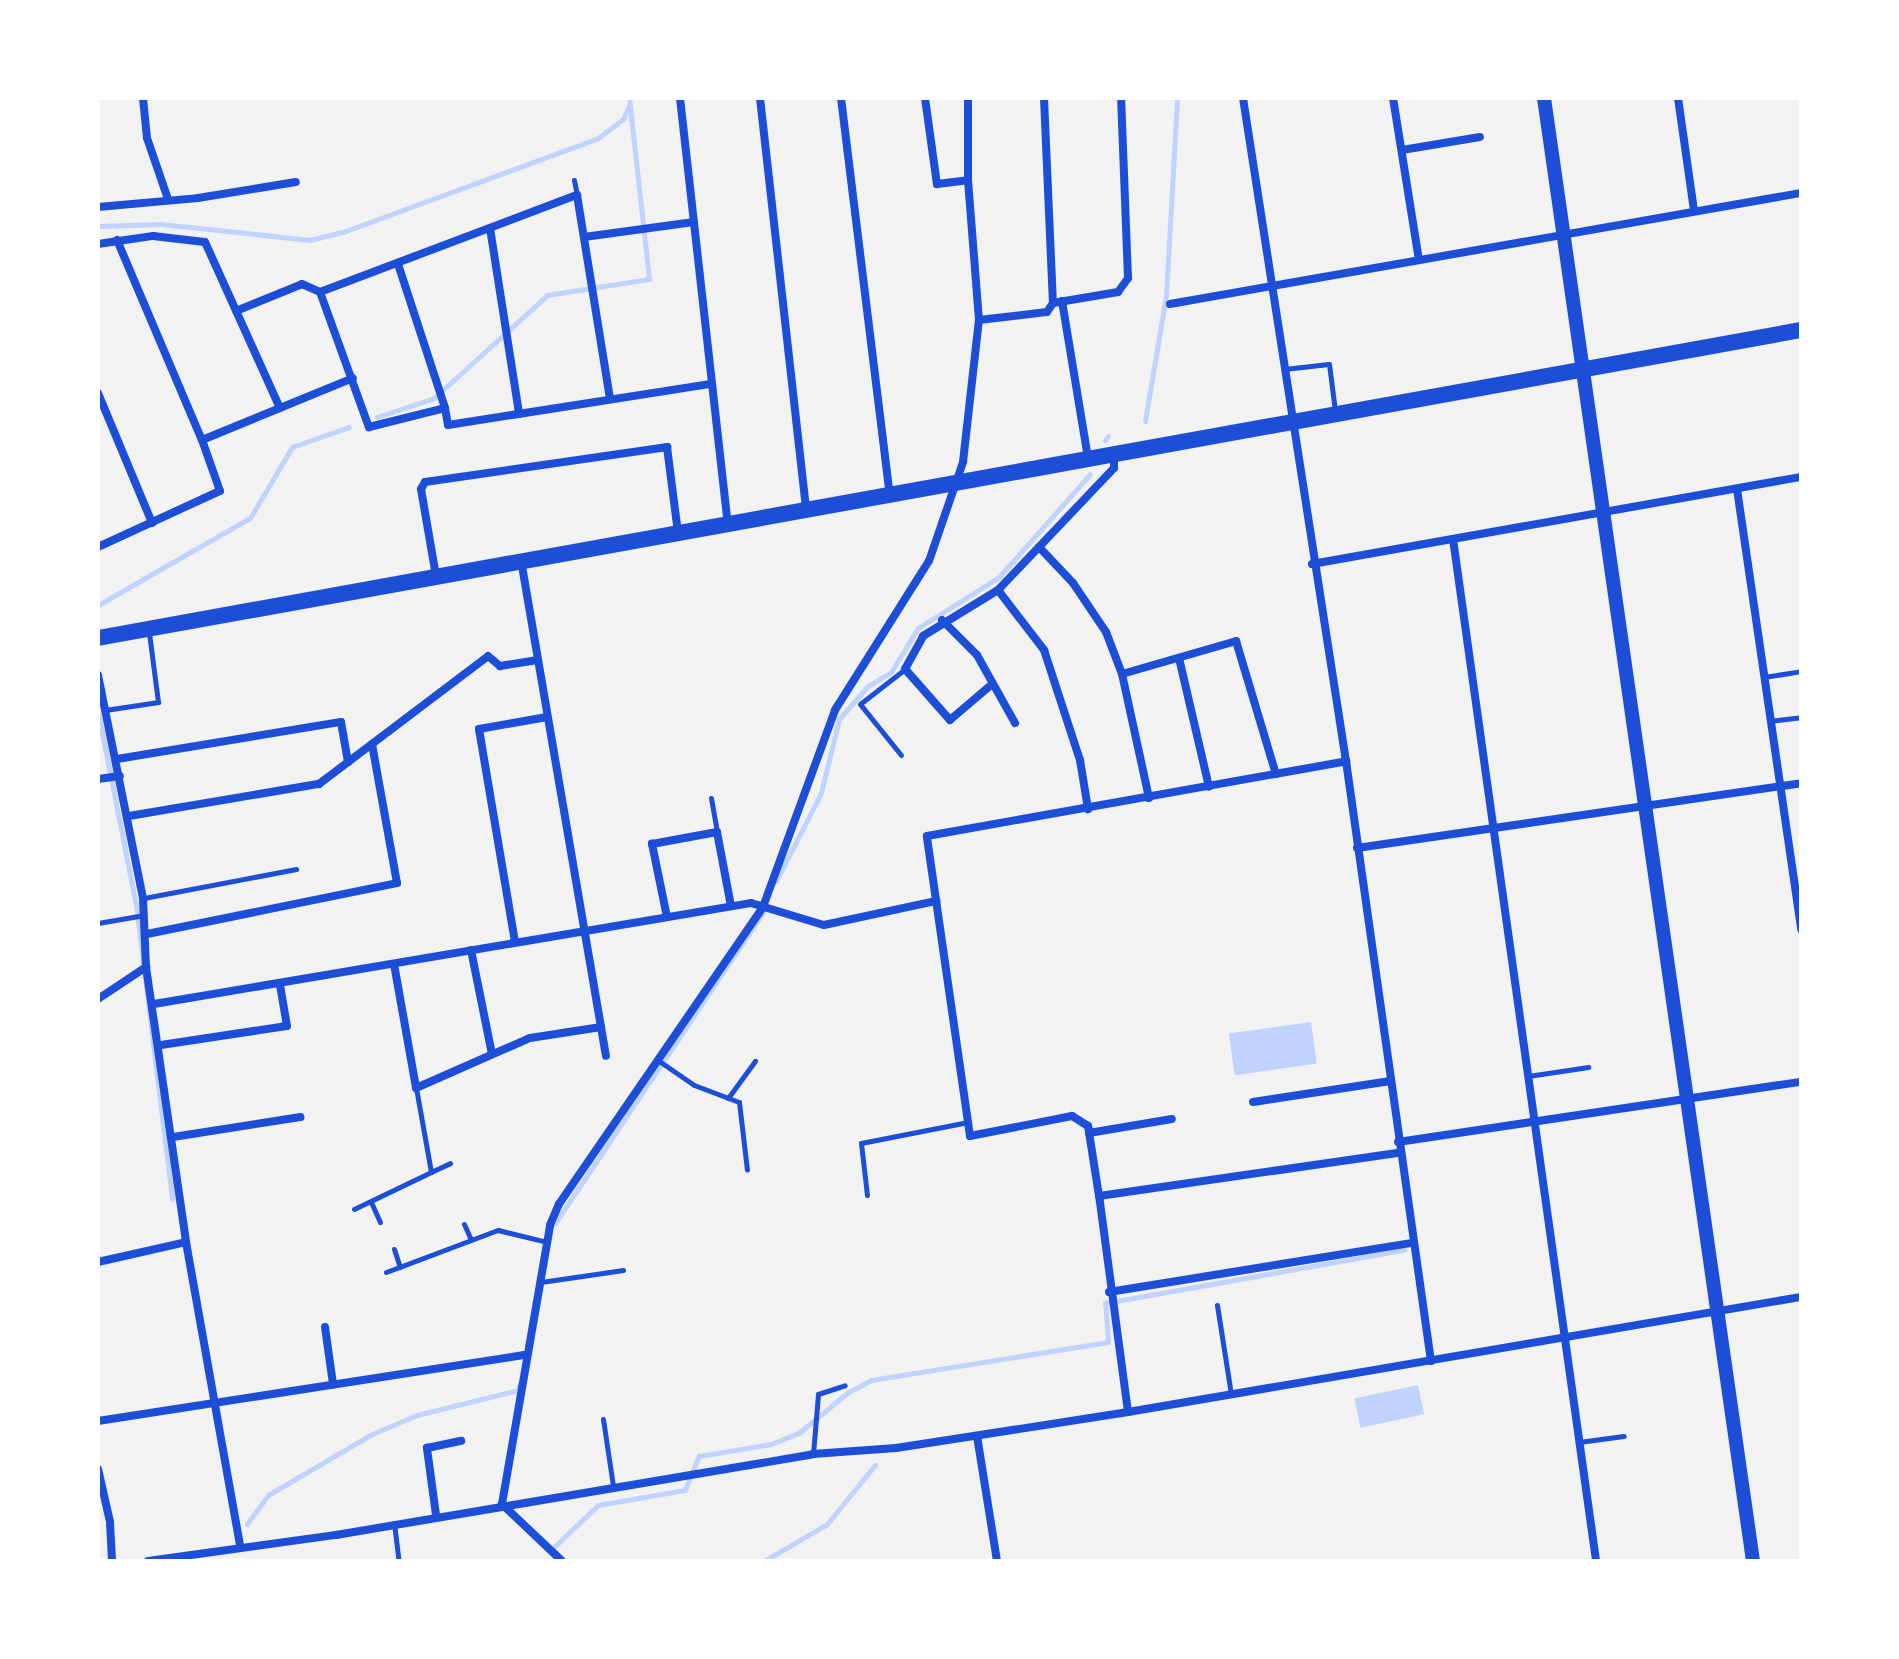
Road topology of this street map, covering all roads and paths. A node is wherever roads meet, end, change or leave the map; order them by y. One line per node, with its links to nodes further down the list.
1 (143, 98): 20 (street)
2 (680, 98): 23 (street)
3 (760, 98): 56 (street)
4 (841, 98): 55 (street)
5 (925, 98): 16 (street)
6 (968, 98): 16 (street)
7 (1044, 98): 33 (street)
8 (1121, 98): 33 (street)
9 (1243, 98): 31 (street)
10 (1393, 98): 14 (street)
11 (1544, 98): 25 (street)
12 (1678, 98): 22 (street)
13 (1480, 137): 14 (street)
14 (1402, 150): 29 (street)
15 (574, 180): 19 (lane)
16 (968, 180): 36 (street)
17 (296, 182): 20 (street)
18 (1801, 193): 22 (street)
19 (577, 195): 24 (street); 26 (street)
20 (168, 199): 21 (street)
21 (98, 207)
22 (1694, 211): 25 (street)
23 (694, 222): 26 (street); 41 (street)
24 (490, 228): 30 (street); 47 (street)
25 (1565, 236): 29 (street); 39 (street)
26 (584, 237): 43 (street)
27 (117, 240): 28 (street); 35 (street); 49 (street)
28 (98, 244)
29 (1419, 260): 31 (street)
30 (398, 264): 32 (street); 45 (street)
31 (1272, 287): 34 (street); 38 (street)
32 (320, 292): 35 (street); 40 (street)
33 (1057, 302): 36 (street); 51 (street)
34 (1170, 304)
35 (236, 311): 44 (street)
36 (979, 320): 53 (street)
37 (1801, 330): 39 (main road)
38 (1284, 369): 46 (lane); 48 (street)
39 (1585, 369): 46 (main road); 57 (street)
40 (353, 378): 44 (street); 45 (street)
41 (711, 384): 43 (street); 59 (street)
42 (98, 393): 58 (street)
43 (610, 399): 47 (street)
44 (280, 408): 49 (street)
45 (445, 408): 47 (street)
46 (1335, 412): 48 (main road)
47 (519, 414)
48 (1292, 420): 50 (main road); 65 (street)
49 (202, 440): 58 (street)
50 (1114, 453): 51 (main road); 63 (street)
51 (1089, 460): 53 (main road)
52 (1801, 477): 54 (street)
53 (954, 484): 55 (main road); 108 (street)
54 (1737, 489): 57 (street); 77 (street)
55 (890, 495): 56 (main road)
56 (806, 511): 59 (main road)
57 (1606, 512): 61 (street); 96 (street)
58 (152, 523): 62 (street)
59 (728, 523): 60 (main road)
60 (678, 533): 64 (main road); 66 (street)
61 (1453, 539): 65 (street); 99 (street)
62 (98, 547)
63 (1039, 547): 67 (street); 75 (street)
64 (521, 560): 66 (main road); 72 (street)
65 (1312, 564): 87 (street)
66 (436, 576): 69 (main road)
67 (998, 590): 68 (street); 97 (street)
68 (942, 620): 73 (street); 78 (street)
69 (149, 629): 70 (main road); 79 (lane)
70 (98, 638)
71 (1179, 658): 75 (street); 89 (street); 93 (street)
72 (538, 660): 80 (street); 84 (street)
73 (905, 669): 78 (street); 85 (lane)
74 (1800, 671): 77 (lane)
75 (1122, 674): 95 (street)
76 (98, 675): 79 (street)
77 (1764, 677): 82 (street)
78 (991, 685): 83 (street)
79 (105, 710): 86 (street)
80 (547, 717): 113 (street); 115 (street)
81 (1801, 717): 82 (lane)
82 (1770, 721): 92 (street)
83 (1015, 723)
84 (372, 744): 88 (street); 114 (street)
85 (901, 755)
86 (117, 759): 88 (street); 90 (street)
87 (1346, 761): 89 (street); 101 (street)
88 (348, 762): 98 (street)
89 (1276, 774): 93 (street)
90 (110, 778): 98 (street)
91 (1801, 783): 92 (street)
92 (1780, 786): 96 (street); 112 (street)
93 (1209, 787): 95 (street)
94 (711, 798): 100 (lane)
95 (1149, 798): 97 (street)
96 (1649, 803): 99 (street); 134 (street)
97 (1088, 809): 106 (street)
98 (129, 816): 105 (street)
99 (1491, 826): 101 (street); 129 (street)
100 (717, 832): 107 (street); 110 (street)
101 (1357, 848): 130 (street)
102 (276, 864): 104 (lane)
103 (296, 869): 104 (lane)
104 (277, 873): 105 (lane)
105 (143, 898): 109 (street)
106 (936, 901): 108 (street); 139 (street)
107 (731, 906): 108 (street); 110 (street)
108 (763, 907): 126 (street)
109 (145, 915): 111 (lane); 114 (street)
110 (667, 917): 113 (street)
111 (98, 923)
112 (1801, 929)
113 (583, 930): 115 (street); 122 (street)
114 (147, 934): 118 (street)
115 (515, 942): 116 (street)
116 (471, 950): 117 (street); 124 (street)
117 (394, 964): 119 (street); 132 (street)
118 (146, 967): 120 (street); 121 (street)
119 (280, 985): 121 (street); 123 (street)
120 (98, 999)
121 (154, 1004): 123 (street)
122 (601, 1027): 124 (street); 125 (street)
123 (161, 1045): 141 (street)
124 (492, 1054): 132 (street)
125 (606, 1056)
126 (659, 1061): 133 (lane); 155 (street)
127 (755, 1061): 133 (lane)
128 (1588, 1067): 129 (lane)
129 (1528, 1076): 138 (street)
130 (1390, 1081): 135 (street); 142 (street)
131 (1801, 1082): 134 (street)
132 (416, 1088): 146 (lane)
133 (728, 1098): 145 (lane)
134 (1689, 1098): 138 (street); 166 (street)
135 (1253, 1102)
136 (300, 1117): 141 (street)
137 (1172, 1119): 140 (street)
138 (1534, 1120): 142 (street); 168 (street)
139 (968, 1122): 140 (street); 147 (lane)
140 (1089, 1133): 148 (street)
141 (173, 1137): 154 (street)
142 (1398, 1142): 143 (street)
143 (1399, 1153): 148 (street); 156 (street)
144 (450, 1163): 146 (lane)
145 (747, 1170)
146 (431, 1172): 149 (lane)
147 (867, 1195)
148 (1099, 1196): 163 (street)
149 (371, 1202): 150 (lane); 151 (lane)
150 (354, 1209)
151 (380, 1222)
152 (464, 1224): 153 (lane)
153 (471, 1240): 155 (lane); 159 (lane)
154 (186, 1242): 158 (street); 174 (street)
155 (547, 1242): 162 (street)
156 (1412, 1243): 163 (street); 170 (street)
157 (394, 1249): 159 (lane)
158 (98, 1262)
159 (400, 1267): 161 (lane)
160 (623, 1270): 162 (lane)
161 (386, 1272)
162 (539, 1282): 169 (street)
163 (1109, 1292): 175 (street)
164 (1801, 1297): 166 (street)
165 (1217, 1305): 173 (lane)
166 (1717, 1309): 168 (street); 195 (street)
167 (325, 1327): 171 (street)
168 (1566, 1333): 170 (street); 181 (street)
169 (524, 1355): 171 (street); 185 (street)
170 (1431, 1361): 173 (street)
171 (333, 1384): 174 (street)
172 (845, 1385): 182 (lane)
173 (1231, 1395): 175 (street)
174 (213, 1404): 177 (street); 188 (street)
175 (1128, 1412): 178 (street)
176 (603, 1419): 184 (lane)
177 (98, 1421)
178 (977, 1436): 182 (street); 193 (street)
179 (1624, 1436): 181 (lane)
180 (461, 1441): 186 (street)
181 (1579, 1442): 194 (street)
182 (813, 1454): 184 (street)
183 (98, 1469): 189 (street)
184 (613, 1486): 185 (street)
185 (502, 1504): 186 (street); 192 (street)
186 (436, 1515): 187 (street)
187 (394, 1523): 188 (street); 191 (lane)
188 (240, 1545): 190 (street)
189 (112, 1561)
190 (148, 1561)
191 (399, 1561)
192 (562, 1561)
193 (997, 1561)
194 (1596, 1561)
195 (1753, 1561)

